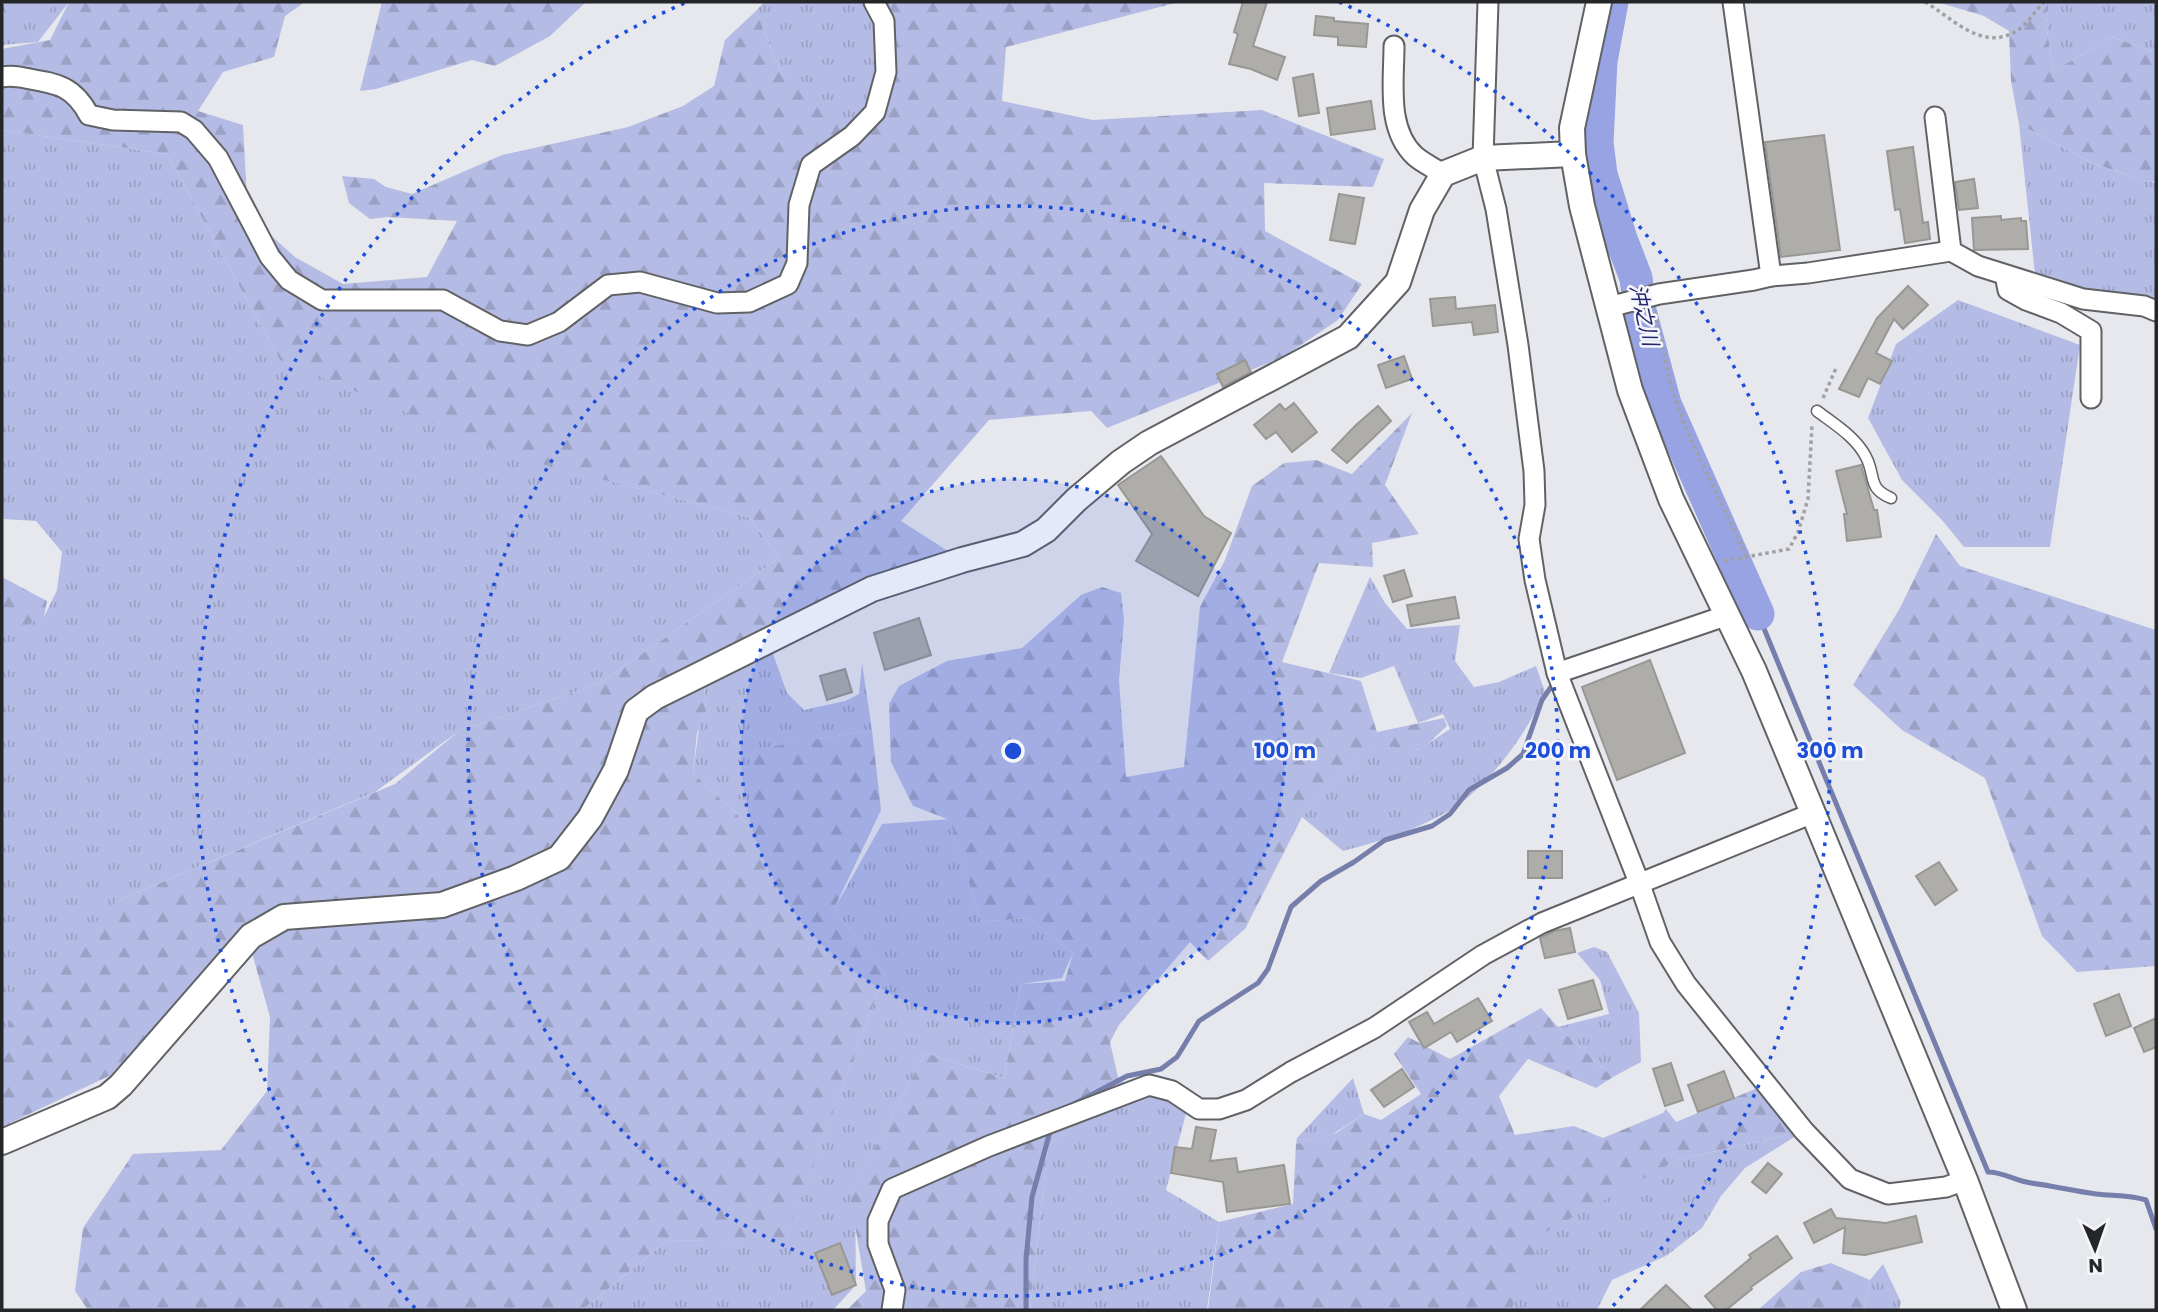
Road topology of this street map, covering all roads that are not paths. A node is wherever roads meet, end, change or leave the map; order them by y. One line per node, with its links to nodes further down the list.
1 (874, 2): 6 (street)
2 (1488, 2): 9 (street)
3 (1599, 2): 8 (street)
4 (1733, 2): 13 (street)
5 (1394, 46): 10 (street)
6 (2, 77)
7 (1935, 117): 11 (street)
8 (1573, 154): 9 (street); 14 (street)
9 (1483, 158): 10 (street); 20 (street)
10 (1443, 174): 23 (street)
11 (1951, 251): 12 (street); 13 (street)
12 (2004, 275): 15 (street); 16 (street)
13 (1771, 276): 14 (street)
14 (1609, 307): 19 (street)
15 (2156, 311)
16 (2091, 398)
17 (1817, 411): 18 (lane)
18 (1891, 498)
19 (1728, 615): 20 (street); 21 (street)
20 (1557, 673): 22 (street)
21 (1813, 813): 22 (street); 24 (street)
22 (1640, 885): 24 (street); 25 (street)
23 (2, 1142)
24 (1965, 1180): 26 (street)
25 (892, 1310)
26 (2014, 1310)

